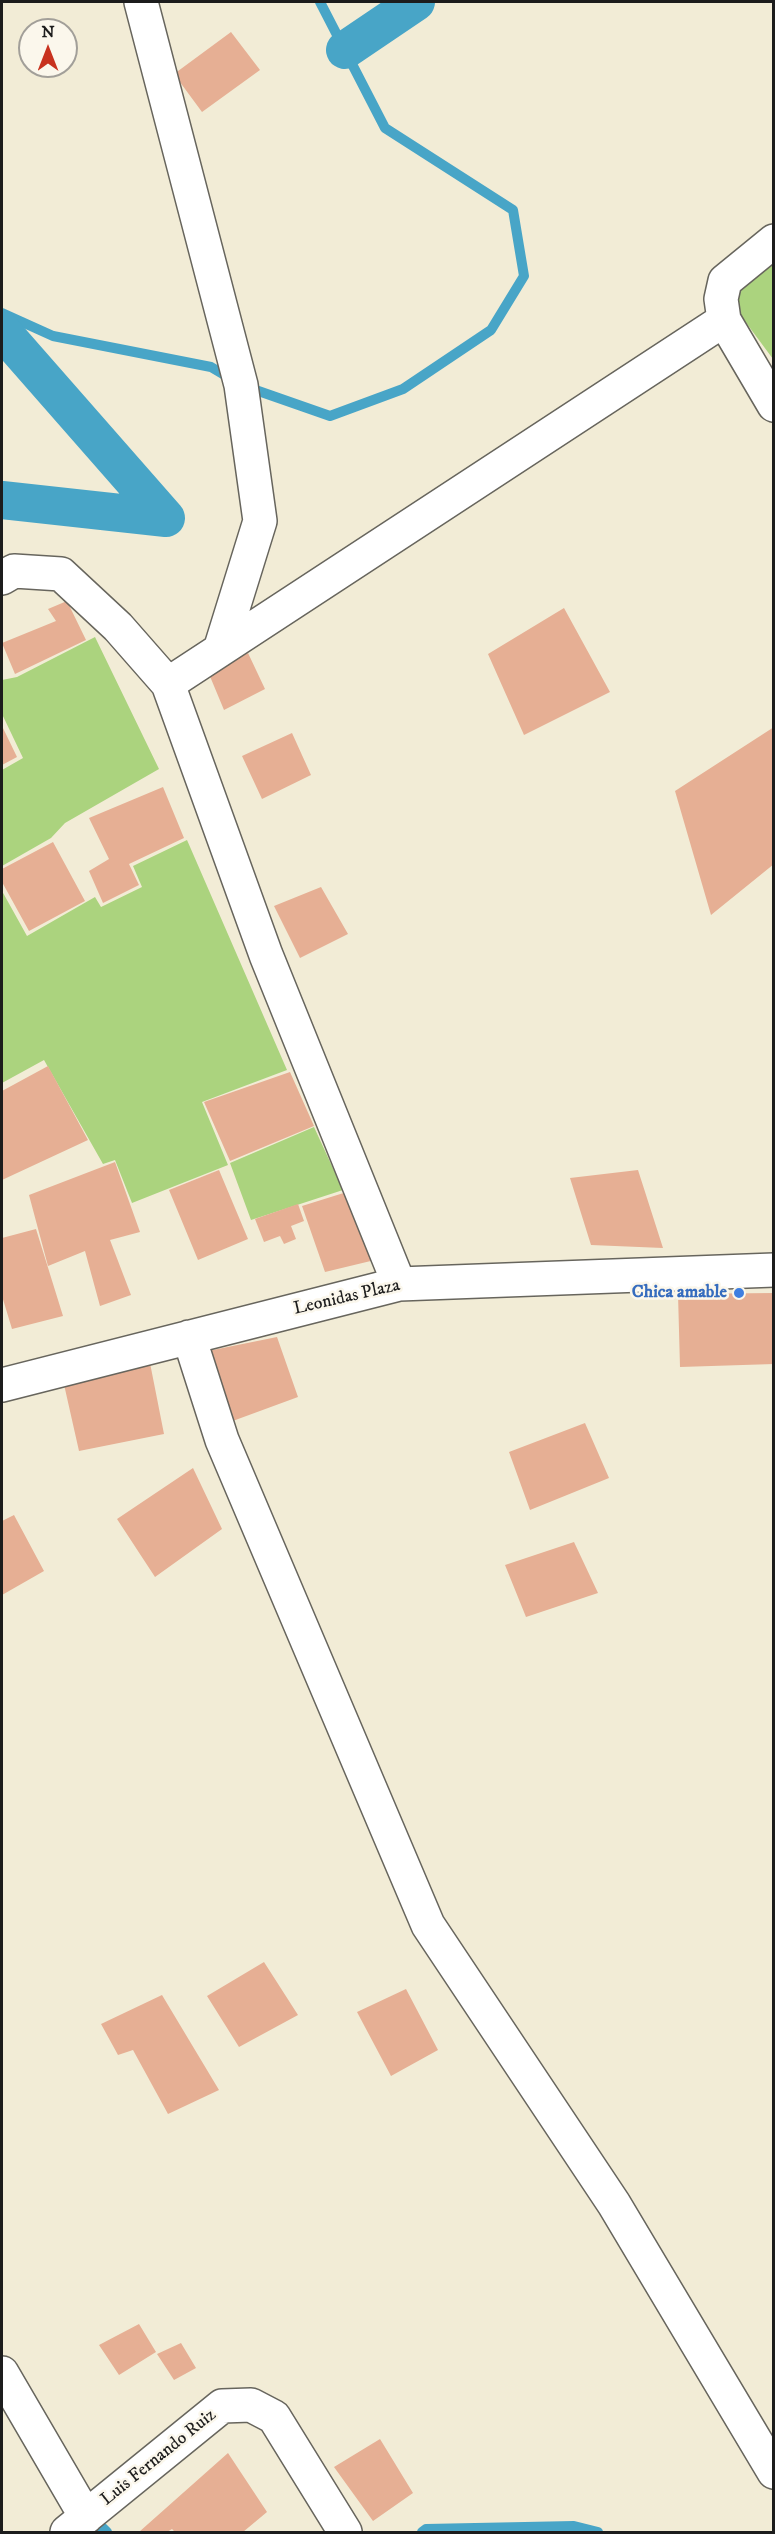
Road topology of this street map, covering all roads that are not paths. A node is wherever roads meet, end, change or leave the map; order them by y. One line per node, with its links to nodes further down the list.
1 (141, 2): 6 (street)
2 (774, 241): 3 (street)
3 (724, 320): 4 (street); 6 (street)
4 (774, 405)
5 (2, 578): 7 (street)
6 (220, 650): 7 (street)
7 (168, 684): 9 (street)
8 (774, 1270): 9 (street, Leonidas Plaza)
9 (399, 1284): 10 (street, Leonidas Plaza)
10 (189, 1337): 11 (street, Leonidas Plaza); 13 (street)
11 (2, 1383)
12 (2, 2373): 14 (street)
13 (774, 2472)
14 (77, 2525): 15 (street, Luis Fernando Ruiz)
15 (345, 2532)

